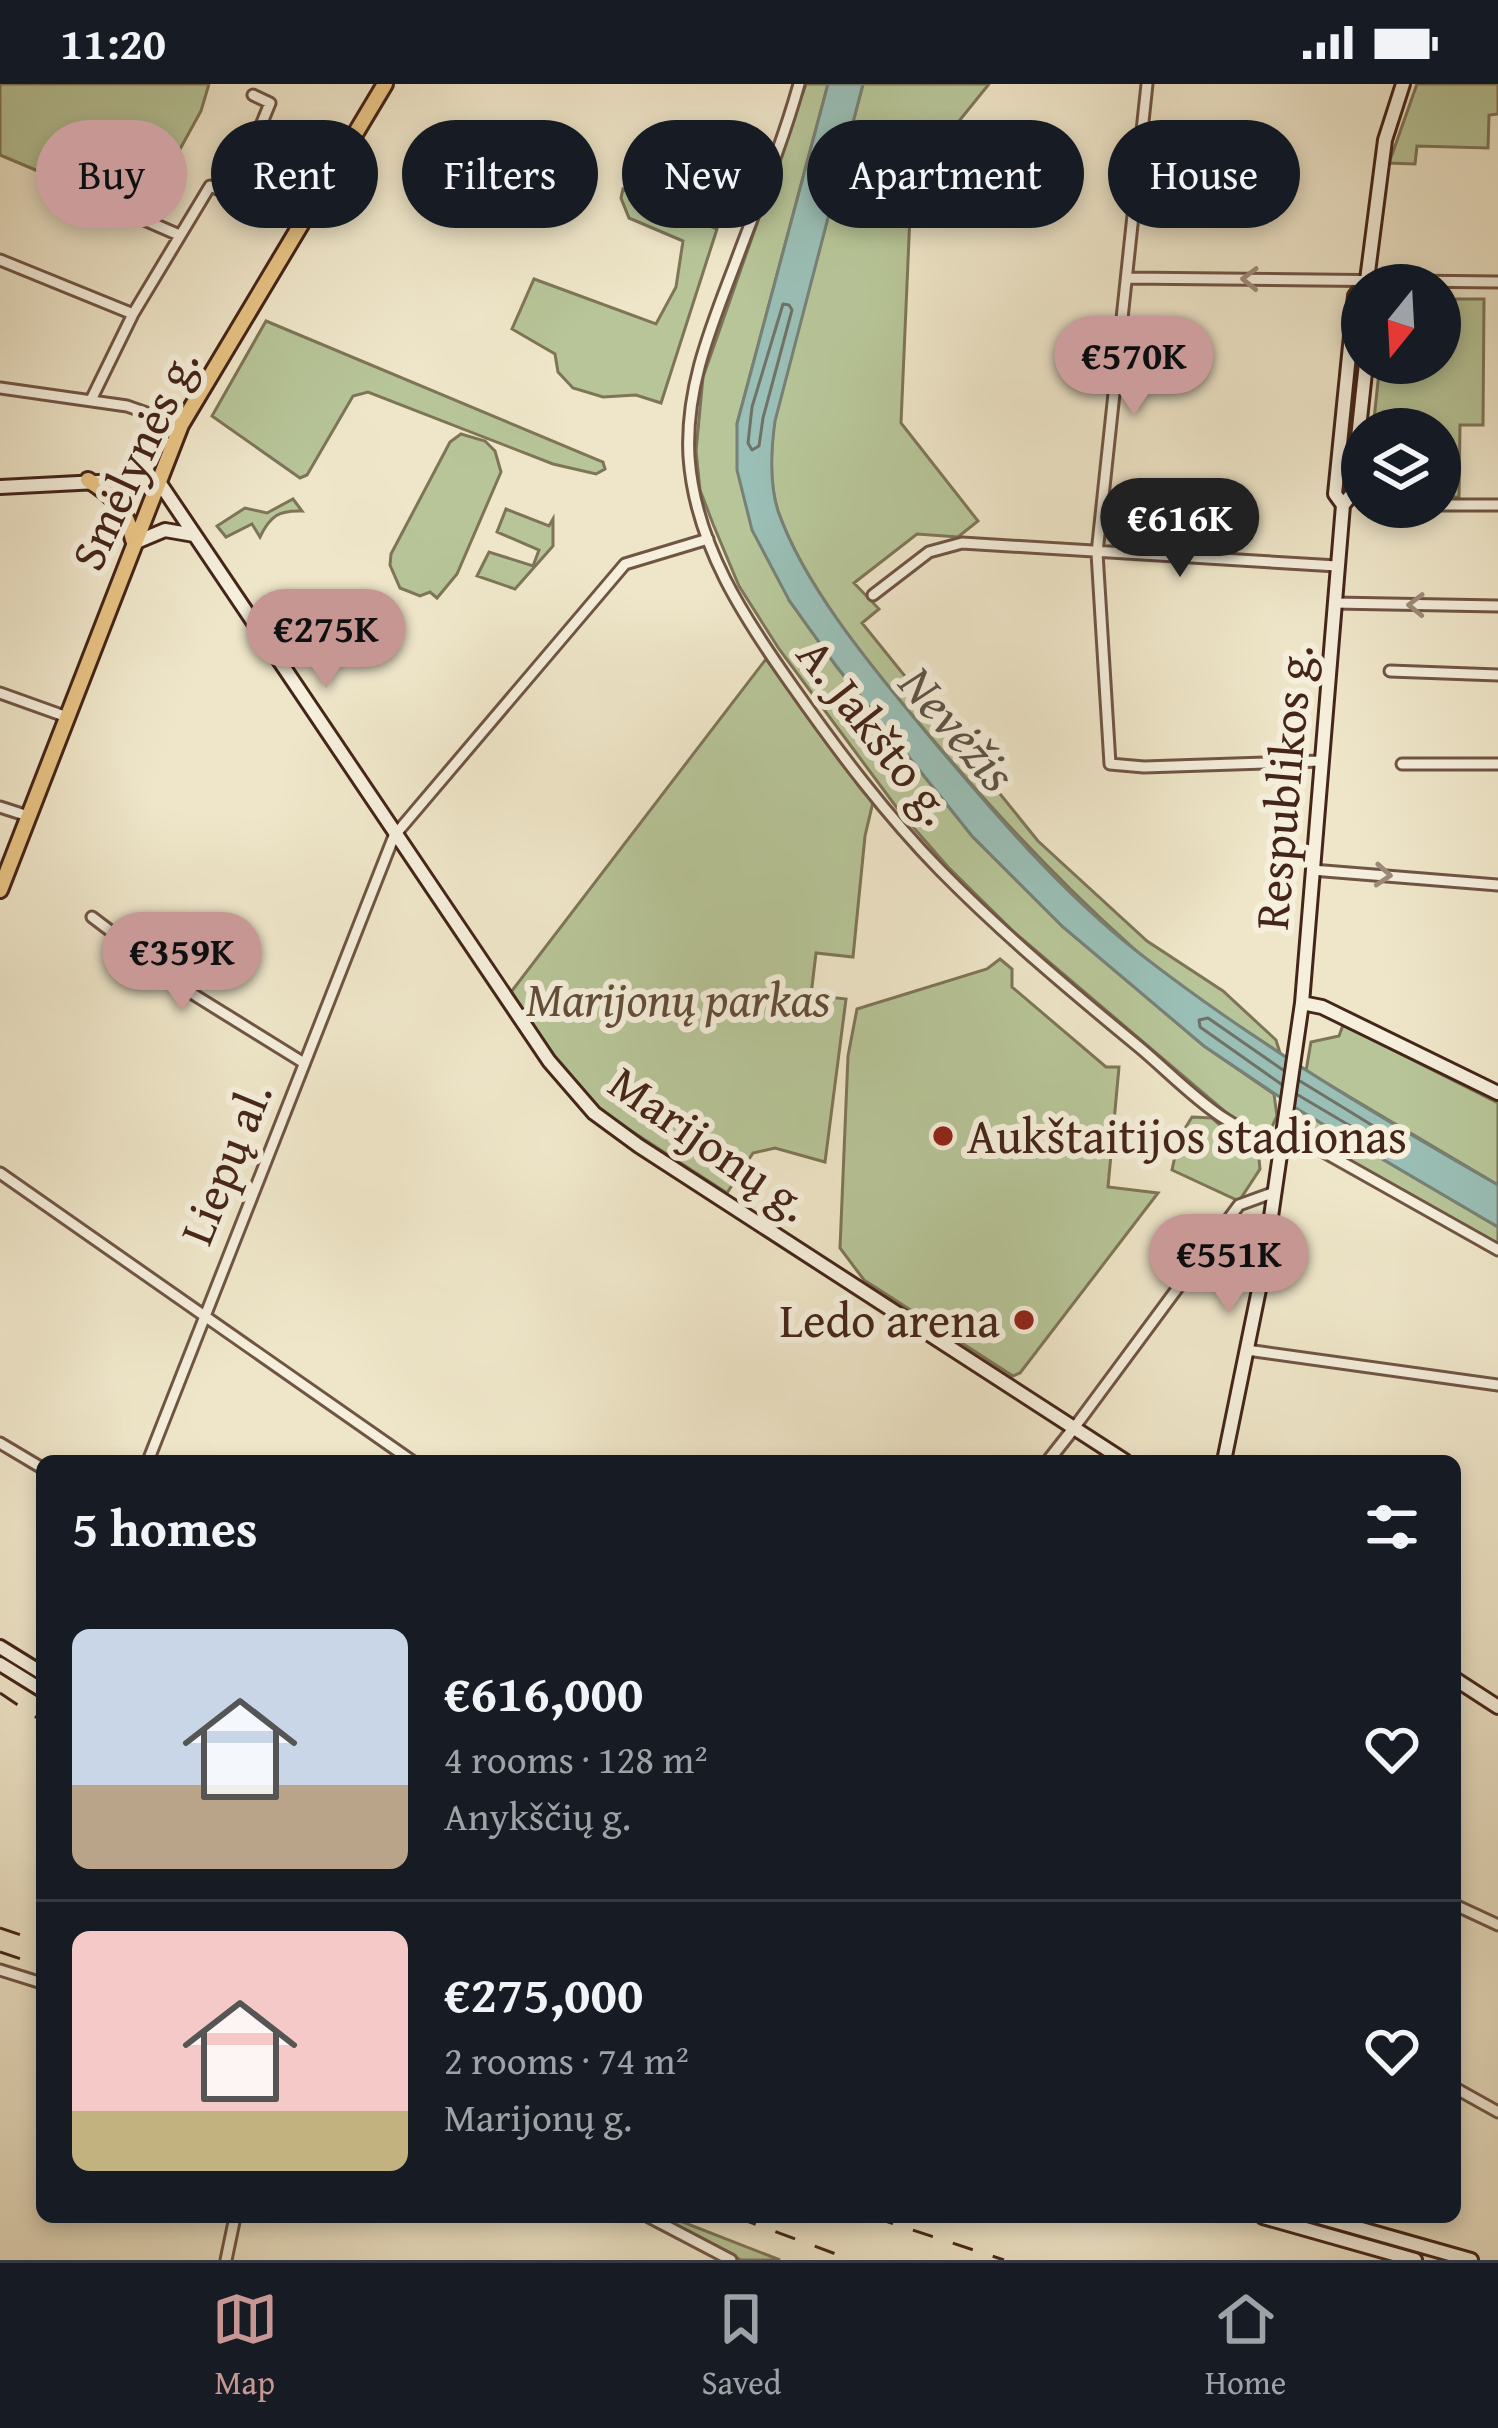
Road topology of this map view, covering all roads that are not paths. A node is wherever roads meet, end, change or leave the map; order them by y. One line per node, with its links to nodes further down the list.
1 (386, 84): 7 (highway, Smėlynės g.)
2 (800, 84): 31 (street, A. Jakšto g.)
3 (1147, 84): 14 (street)
4 (1403, 84): 13 (main road, Respublikos g.)
5 (253, 95): 6 (street)
6 (263, 120)
7 (364, 120)
8 (211, 186): 11 (street)
9 (163, 228): 11 (street)
10 (299, 228): 21 (highway, Smėlynės g.)
11 (179, 235): 18 (street)
12 (0, 260): 18 (street)
13 (1370, 264)
14 (1126, 278): 15 (street, one-way to 14); 33 (street)
15 (1341, 282)
16 (1461, 282): 17 (street)
17 (1498, 282)
18 (133, 314): 20 (street)
19 (0, 388): 20 (street)
20 (91, 400): 21 (street)
21 (181, 424): 23 (highway, Smėlynės g.)
22 (1341, 432): 26 (main road, Respublikos g.)
23 (158, 479): 24 (main road); 30 (main road, Marijonų g.); 32 (highway, Smėlynės g.)
24 (88, 480): 25 (main road); 32 (highway)
25 (0, 487)
26 (1341, 503)
27 (1461, 505): 28 (street)
28 (1498, 505)
29 (1341, 526): 34 (main road, Respublikos g.)
30 (194, 535): 32 (main road); 47 (main road, Marijonų g.)
31 (708, 539): 47 (street, Liepų al.); 55 (street, A. Jakšto g.)
32 (134, 544): 41 (highway, Smėlynės g.)
33 (1097, 554): 34 (street); 35 (street); 42 (street)
34 (1337, 566): 36 (main road, Respublikos g.)
35 (873, 595)
36 (1334, 603): 37 (street, one-way to 36); 42 (main road, Respublikos g.)
37 (1498, 606)
38 (1390, 671): 39 (street)
39 (1498, 675)
40 (0, 693): 41 (street)
41 (67, 717): 46 (highway, Smėlynės g.)
42 (1320, 760): 48 (main road, Respublikos g.)
43 (1402, 764): 44 (street)
44 (1498, 764)
45 (0, 806): 46 (street)
46 (28, 817): 50 (highway, Smėlynės g.)
47 (394, 836): 53 (street, Liepų al.); 62 (main road, Marijonų g.)
48 (1312, 870): 49 (street, one-way to 49); 52 (main road, Respublikos g.)
49 (1498, 885)
50 (0, 890)
51 (92, 917): 53 (street)
52 (1302, 1003): 54 (main road); 55 (main road, Respublikos g.)
53 (304, 1063): 59 (street, Liepų al.)
54 (1498, 1093)
55 (1281, 1135): 57 (main road, Respublikos g.); 58 (street, A. Jakšto g.)
56 (0, 1173): 59 (street)
57 (1275, 1192): 60 (main road, Respublikos g.); 62 (street)
58 (1498, 1250)
59 (203, 1315): 64 (street, Liepų al.); 65 (street)
60 (1247, 1350): 61 (street); 68 (main road, Respublikos g.)
61 (1498, 1385)
62 (1074, 1428): 66 (street); 67 (main road, Marijonų g.)
63 (0, 1443): 69 (street)
64 (150, 1455)
65 (403, 1455)
66 (1053, 1455)
67 (1116, 1455)
68 (1225, 1455)
69 (36, 1464)
70 (0, 1647): 72 (main road)
71 (0, 1664): 74 (main road)
72 (36, 1669)
73 (1461, 1683): 75 (main road)
74 (36, 1686)
75 (1498, 1707)
76 (1461, 1908): 77 (street)
77 (1498, 1925)
78 (0, 1970): 79 (street)
79 (36, 1981)
80 (1461, 2091): 81 (street)
81 (1498, 2112)
82 (234, 2223): 88 (street)
83 (660, 2223): 89 (street)
84 (1284, 2223): 87 (main road)
85 (1326, 2223): 87 (main road)
86 (1340, 2223): 91 (main road)
87 (1328, 2236): 90 (main road)
88 (226, 2260)
89 (731, 2260)
90 (1415, 2260)
91 (1471, 2260)

